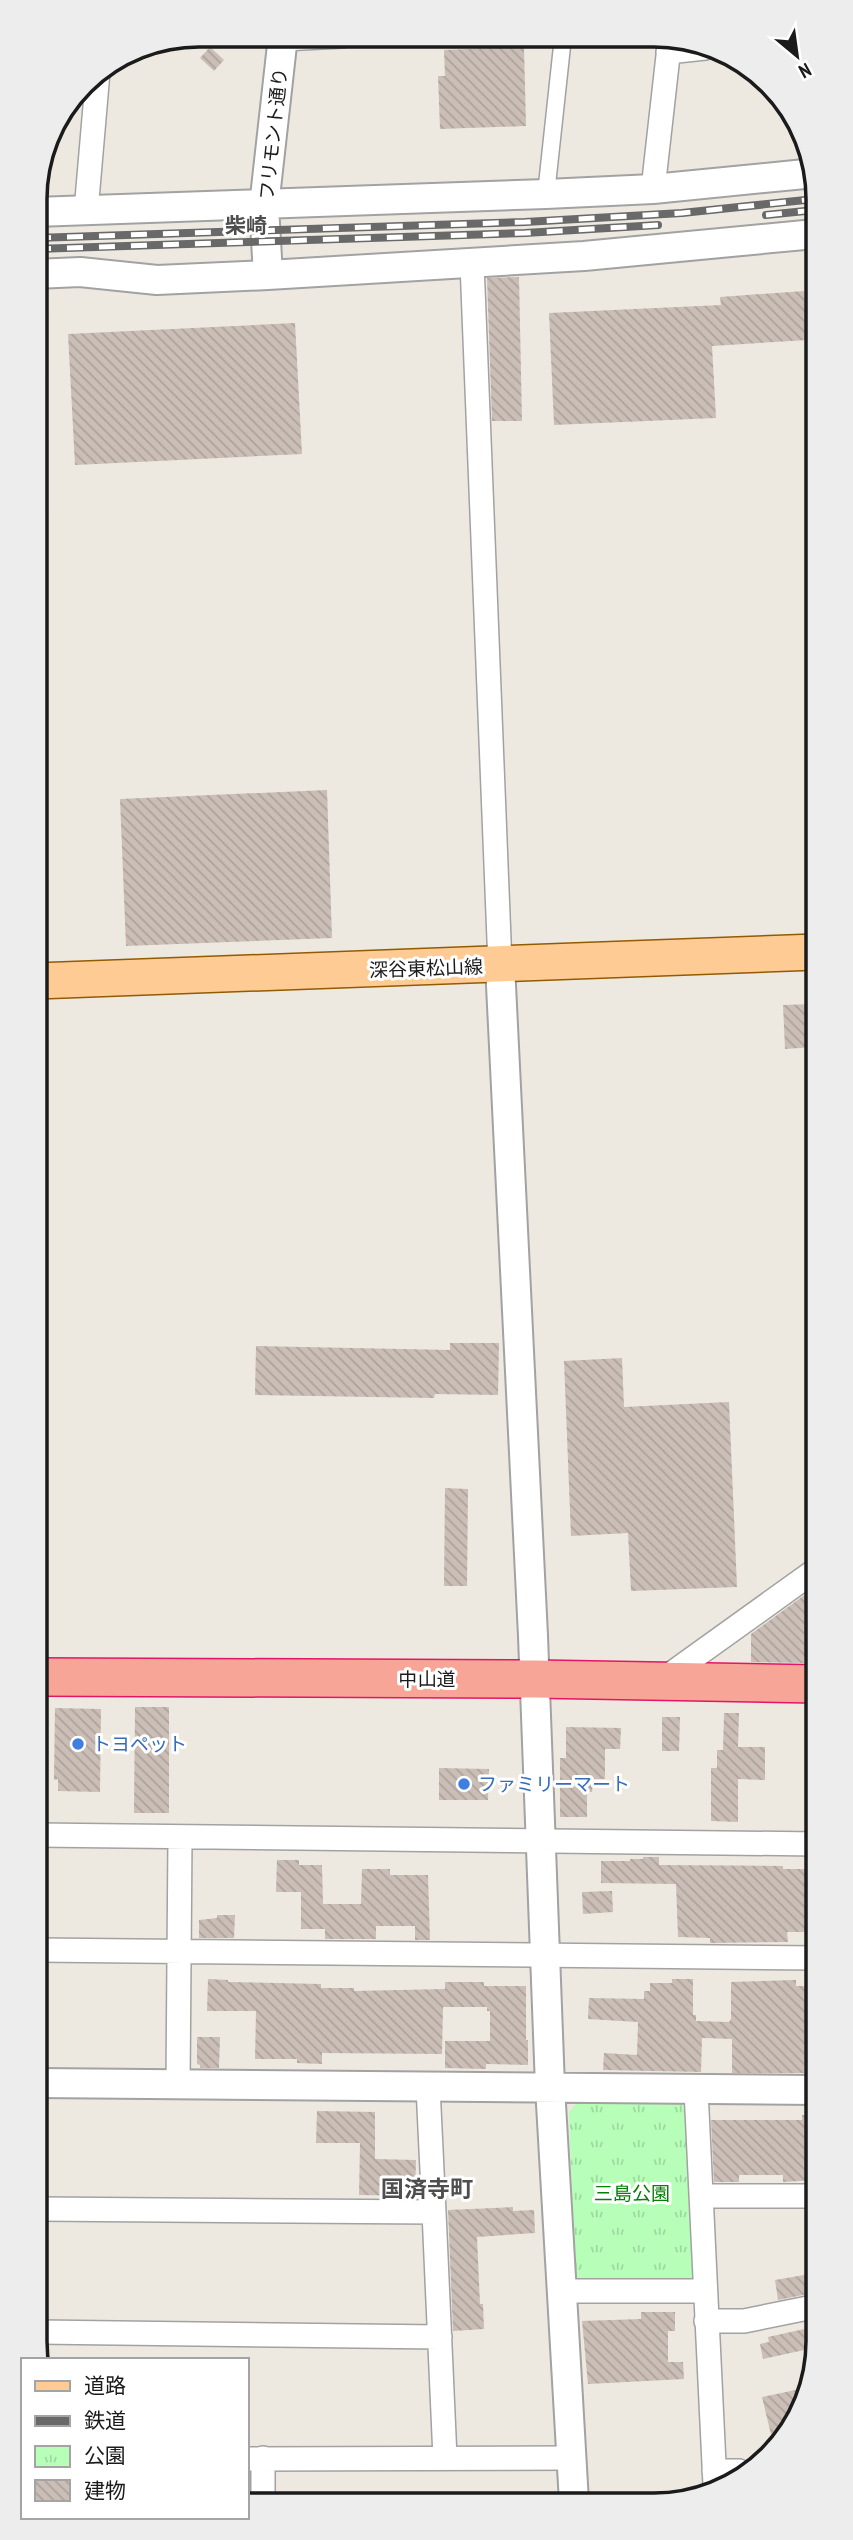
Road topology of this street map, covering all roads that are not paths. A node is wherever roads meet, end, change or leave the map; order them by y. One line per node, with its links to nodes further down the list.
1 (562, 47): 7 (street)
2 (282, 48): 8 (street, フリモント通り)
3 (669, 48): 6 (street)
4 (97, 87): 9 (street)
5 (804, 174): 6 (street)
6 (653, 189): 7 (street)
7 (546, 194): 8 (street)
8 (264, 206): 9 (street); 14 (street, フリモント通り)
9 (86, 211): 10 (street)
10 (48, 212)
11 (806, 235): 12 (street)
12 (472, 263): 14 (street); 16 (street)
13 (48, 273): 14 (street)
14 (268, 275)
15 (806, 952): 16 (main road, 深谷東松山線)
16 (500, 965): 17 (main road, 深谷東松山線); 20 (street)
17 (48, 981)
18 (805, 1577): 21 (street)
19 (47, 1677): 20 (highway, 中山道)
20 (535, 1679): 21 (highway, 中山道); 25 (street)
21 (662, 1681): 22 (highway, 中山道)
22 (805, 1684)
23 (47, 1835): 24 (street)
24 (180, 1837): 25 (street); 28 (street)
25 (540, 1840): 26 (street); 29 (street)
26 (805, 1844)
27 (47, 1950): 28 (street)
28 (179, 1950): 29 (street); 32 (street)
29 (547, 1956): 30 (street); 34 (street)
30 (805, 1958)
31 (47, 2082): 32 (street)
32 (178, 2084): 33 (street)
33 (428, 2087): 34 (street); 40 (street)
34 (550, 2087): 35 (street); 41 (street)
35 (696, 2090): 36 (street); 37 (street)
36 (805, 2090)
37 (701, 2196): 38 (street); 42 (street)
38 (805, 2196)
39 (47, 2209): 40 (street)
40 (433, 2212): 46 (street)
41 (563, 2291): 42 (street); 48 (street)
42 (705, 2291): 44 (street)
43 (805, 2308): 44 (street)
44 (706, 2321): 50 (street)
45 (47, 2332): 46 (street)
46 (440, 2337): 47 (street)
47 (445, 2458): 48 (street); 49 (street)
48 (572, 2458): 52 (street)
49 (255, 2459): 51 (street)
50 (714, 2478)
51 (261, 2493)
52 (574, 2493)

